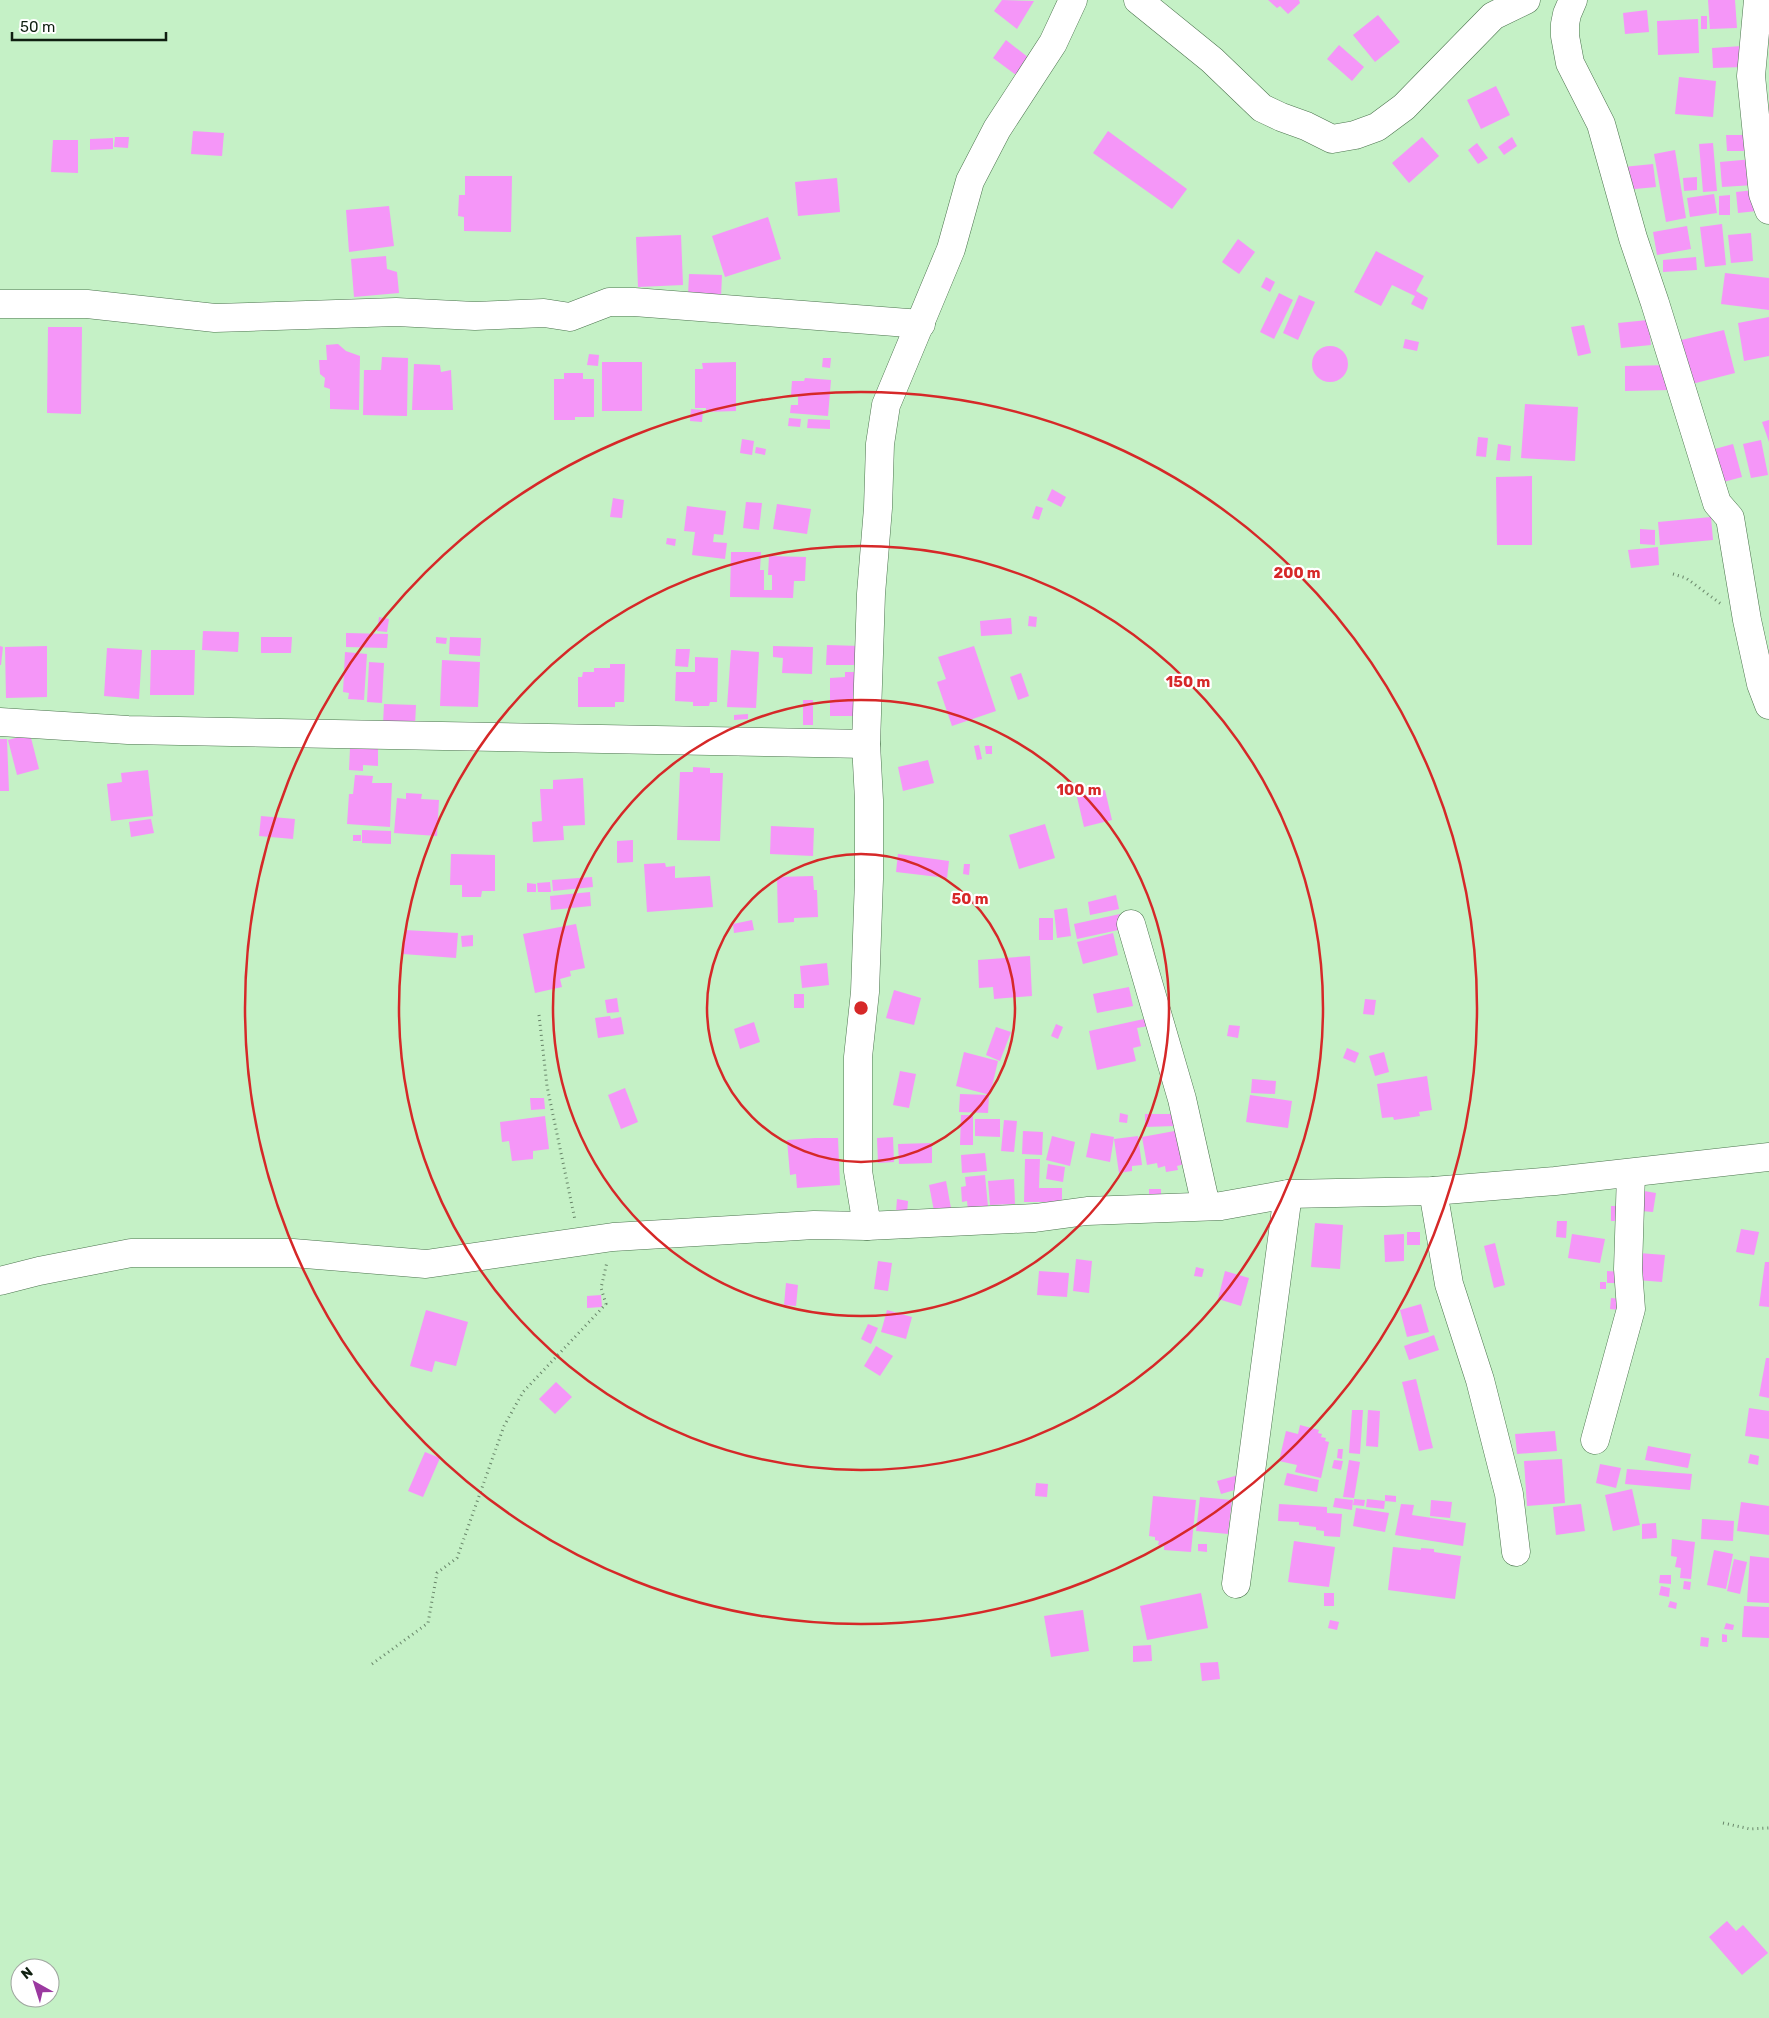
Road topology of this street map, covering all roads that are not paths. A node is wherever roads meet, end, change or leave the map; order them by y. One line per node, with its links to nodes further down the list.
1 (1074, 0): 8 (street)
2 (1138, 0): 3 (street)
3 (1526, 0)
4 (1573, 0): 9 (street)
5 (1758, 0): 6 (street)
6 (1769, 210)
7 (0, 304): 8 (street)
8 (921, 324): 11 (street)
9 (1769, 705)
10 (0, 722): 11 (street)
11 (866, 744): 18 (street)
12 (1132, 924): 17 (street)
13 (1769, 1157): 14 (street)
14 (1631, 1173): 15 (street); 20 (street)
15 (1433, 1191): 16 (street); 21 (street)
16 (1288, 1194): 17 (street); 22 (street)
17 (1206, 1206): 18 (street)
18 (867, 1226): 19 (street)
19 (0, 1281)
20 (1595, 1440)
21 (1516, 1552)
22 (1236, 1584)

